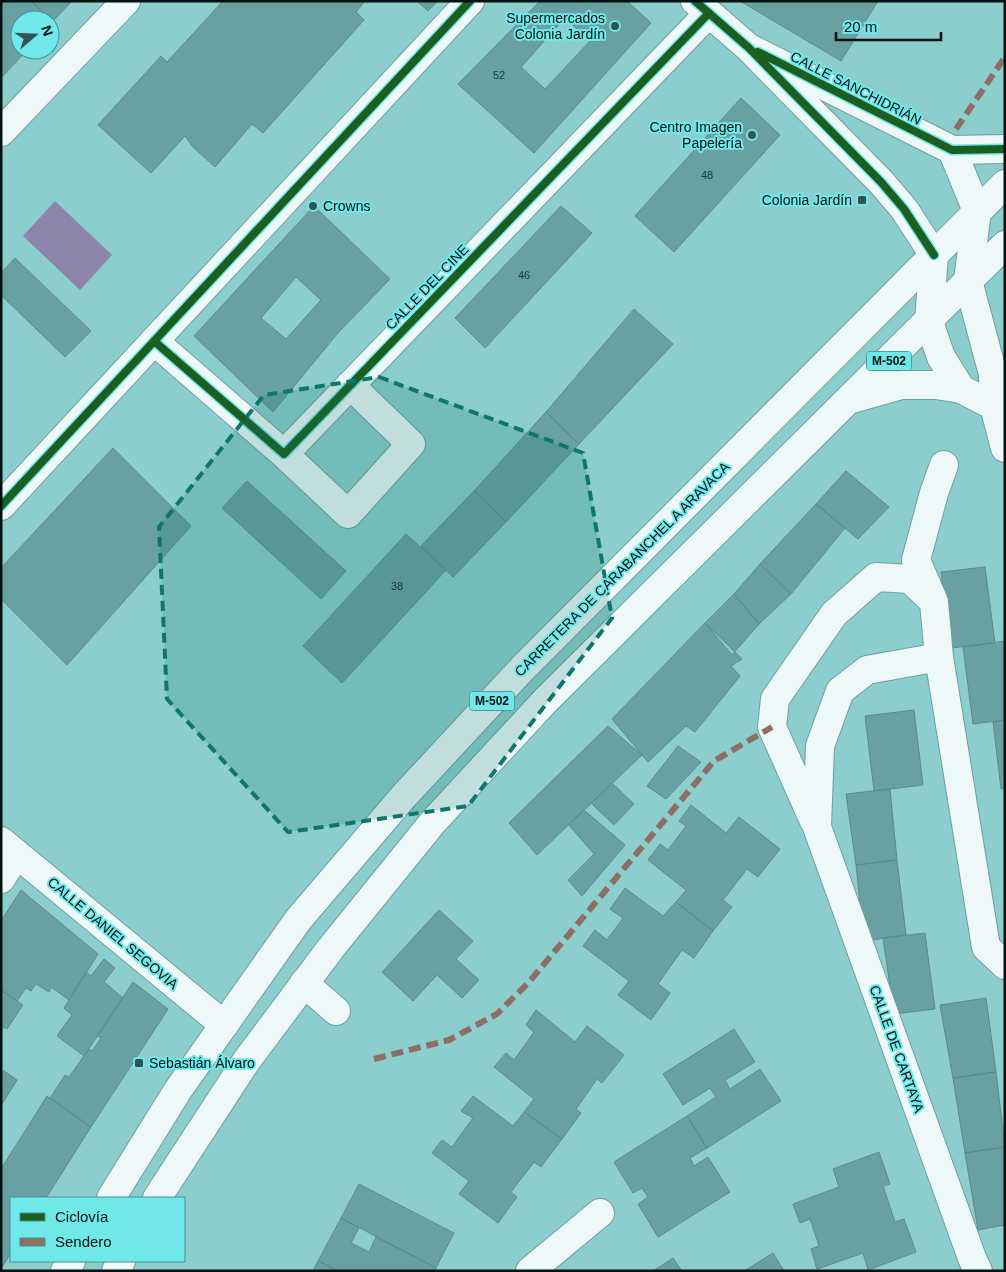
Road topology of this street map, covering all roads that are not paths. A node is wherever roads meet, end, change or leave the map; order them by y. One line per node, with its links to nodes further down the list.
1 (126, 1): 5 (main road)
2 (470, 1): 14 (main road)
3 (702, 7): 4 (main road, CALLE SANCHIDRIÁN); 16 (main road, CALLE DEL CINE)
4 (749, 48): 7 (main road, CALLE SANCHIDRIÁN); 11 (main road, CALLE SANCHIDRIÁN)
5 (1, 132)
6 (1005, 149): 7 (main road)
7 (952, 150): 9 (main road)
8 (1005, 184): 9 (main road, CARRETERA DE CARABANCHEL A ARAVACA / M-502)
9 (977, 211): 11 (main road, CARRETERA DE CARABANCHEL A ARAVACA / M-502); 12 (main road)
10 (1005, 245): 12 (main road, M-502)
11 (934, 255): 13 (main road); 32 (main road, CARRETERA DE CARABANCHEL A ARAVACA / M-502)
12 (968, 281): 13 (main road, M-502); 15 (main road)
13 (929, 322): 17 (main road); 18 (main road, M-502)
14 (154, 341): 21 (main road); 23 (main road)
15 (999, 368): 19 (main road)
16 (350, 385): 21 (main road, CALLE DEL CINE); 21 (main road)
17 (961, 389): 18 (main road); 19 (main road)
18 (848, 400): 30 (main road, M-502)
19 (994, 406): 20 (main road)
20 (1005, 448)
21 (284, 454)
22 (944, 464): 24 (main road)
23 (1, 506)
24 (934, 602): 25 (main road); 26 (main road, CALLE DE CARTAYA)
25 (939, 657): 26 (main road, CALLE DE CARTAYA); 29 (main road)
26 (817, 828): 36 (main road, CALLE DE CARTAYA)
27 (9, 848): 28 (main road); 32 (main road, CALLE DANIEL SEGOVIA)
28 (1, 879)
29 (1005, 965)
30 (304, 983): 31 (main road); 34 (main road, M-502)
31 (336, 1012)
32 (224, 1026): 33 (main road, CARRETERA DE CARABANCHEL A ARAVACA / M-502)
33 (112, 1197)
34 (158, 1197)
35 (600, 1214): 37 (main road)
36 (969, 1267)
37 (530, 1271)

